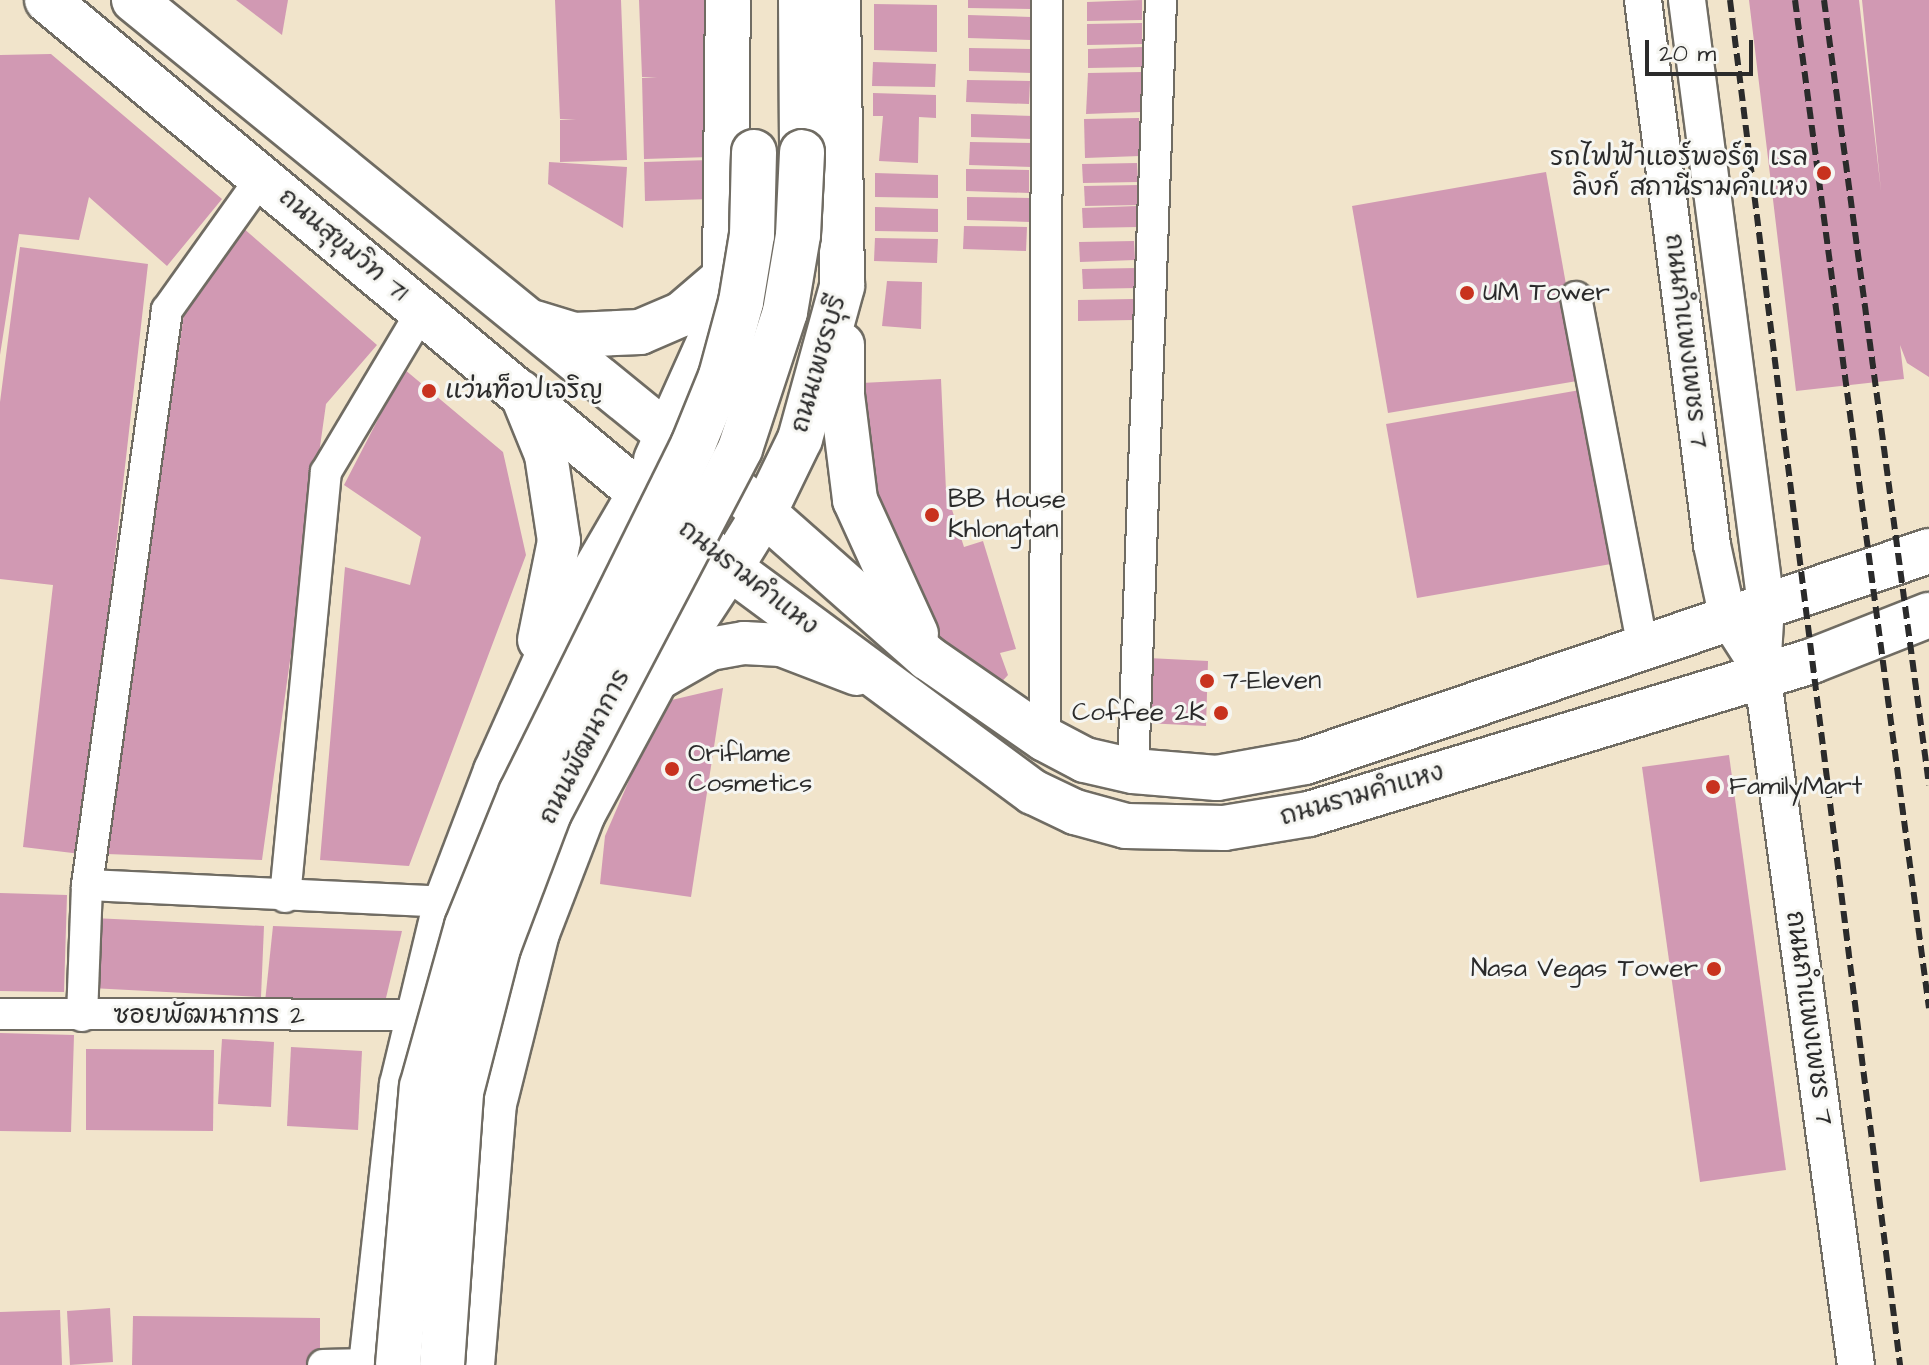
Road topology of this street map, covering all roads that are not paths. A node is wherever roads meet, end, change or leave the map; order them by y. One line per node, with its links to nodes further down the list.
1 (47, 0): 11 (main road, ถนนสุขุมวิท 71)
2 (134, 0): 16 (main road)
3 (728, 0): 12 (main road)
4 (754, 0): 41 (main road, ถนนพัฒนาการ, bridge)
5 (801, 0): 42 (main road, ถนนพัฒนาการ, bridge)
6 (838, 0): 13 (main road, ถนนเพชรบุรี)
7 (1047, 0): 31 (street)
8 (1161, 0): 32 (street)
9 (1643, 0): 23 (street, ถนนกำแพงเพชร 7)
10 (1687, 0): 23 (street, ถนนกำแพงเพชร 7)
11 (261, 178): 15 (main road, ถนนสุขุมวิท 71); 33 (street)
12 (725, 277): 16 (main road); 18 (main road)
13 (842, 286): 20 (main road, ถนนเพชรบุรี); 26 (main road)
14 (1576, 297): 25 (street)
15 (422, 311): 17 (main road, ถนนสุขุมวิท 71); 34 (street)
16 (525, 320): 18 (main road)
17 (520, 391): 19 (main road, ถนนสุขุมวิท 71); 30 (main road)
18 (669, 437): 19 (main road); 20 (main road, ถนนรามคำแหง)
19 (640, 491): 22 (main road, ถนนรามคำแหง); 30 (main road)
20 (764, 513): 22 (main road, ถนนเพชรบุรี); 26 (main road, ถนนรามคำแหง)
21 (1929, 551): 23 (main road, ถนนรามคำแหง)
22 (730, 568): 28 (main road, ถนนพัฒนาการ); 29 (main road, ถนนรามคำแหง)
23 (1747, 612): 25 (main road, ถนนรามคำแหง); 27 (street, ถนนกำแพงเพชร 7)
24 (1929, 615): 27 (main road, ถนนรามคำแหง)
25 (1643, 648): 32 (main road, ถนนรามคำแหง)
26 (928, 658): 31 (main road, ถนนรามคำแหง)
27 (1762, 672): 29 (main road, ถนนรามคำแหง); 44 (street, ถนนกำแพงเพชร 7)
28 (657, 679): 29 (main road); 39 (main road, ถนนพัฒนาการ)
29 (901, 694)
30 (521, 711): 35 (main road)
31 (1045, 739): 32 (main road, ถนนรามคำแหง)
32 (1133, 771)
33 (87, 885): 34 (street); 37 (street)
34 (285, 897): 35 (street)
35 (445, 902): 38 (main road)
36 (0, 1014): 37 (street, ซอยพัฒนาการ 2)
37 (82, 1016): 38 (street, ซอยพัฒนาการ 2)
38 (416, 1021): 39 (main road); 41 (main road)
39 (509, 1046): 43 (main road, ถนนพัฒนาการ)
40 (323, 1365): 41 (street)
41 (379, 1365)
42 (442, 1365)
43 (473, 1365)
44 (1856, 1365)

